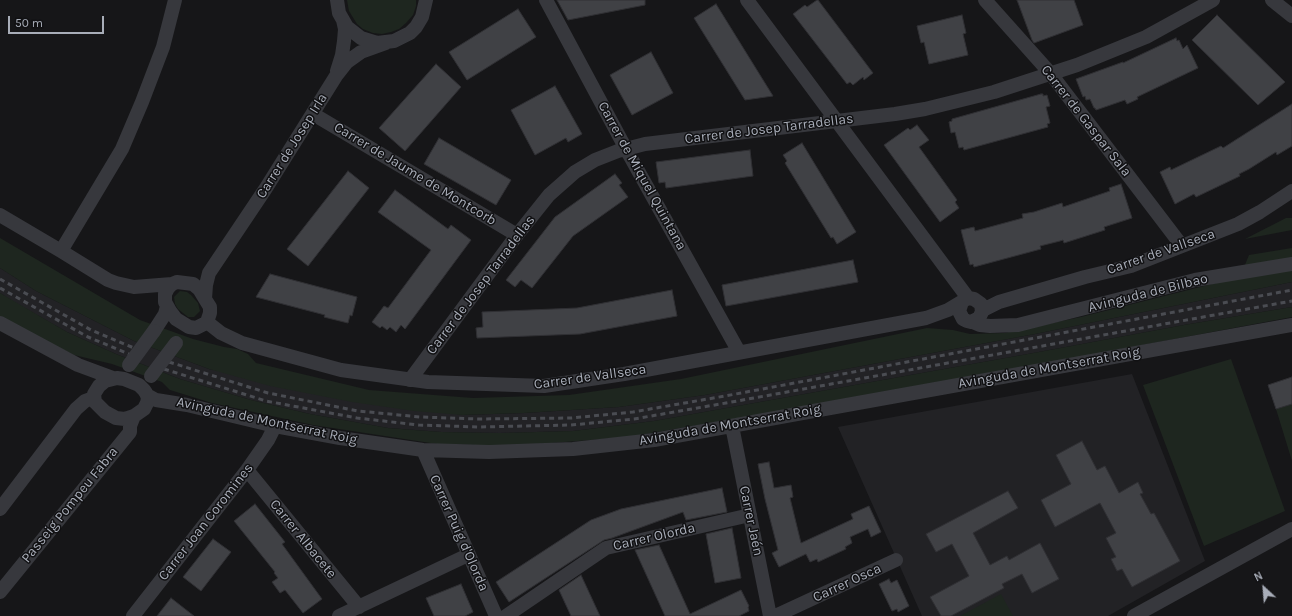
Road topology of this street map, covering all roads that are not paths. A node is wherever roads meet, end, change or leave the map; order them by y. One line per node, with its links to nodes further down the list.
1 (175, 0): 21 (street)
2 (337, 0): 10 (street)
3 (546, 0): 16 (street, Carrer de Miquel Quintana)
4 (747, 0): 15 (street)
5 (985, 0): 12 (street, Carrer de Gaspar Sala)
6 (1213, 0): 12 (street, Carrer de Josep Tarradellas)
7 (1272, 0): 9 (street)
8 (427, 2): 11 (street, Carrer de Josep Irla)
9 (1292, 16)
10 (343, 20): 11 (street); 13 (street)
11 (386, 43): 13 (street, Carrer de Josep Irla)
12 (1051, 74): 15 (street, Carrer de Josep Tarradellas); 20 (street, Carrer de Gaspar Sala)
13 (336, 76): 14 (street, Carrer de Josep Irla)
14 (313, 114): 19 (street, Carrer de Jaume de Montcorb); 23 (street, Carrer de Josep Irla)
15 (836, 121): 16 (street, Carrer de Josep Tarradellas); 29 (street)
16 (626, 149): 19 (street, Carrer de Josep Tarradellas); 34 (street, Carrer de Miquel Quintana)
17 (1292, 192): 20 (street, Carrer de Vallseca)
18 (0, 215): 21 (street)
19 (517, 235): 37 (street, Carrer de Josep Tarradellas)
20 (1182, 246): 29 (street, Carrer de Vallseca)
21 (61, 251): 26 (street)
22 (1292, 264): 29 (street, Avinguda de Bilbao)
23 (212, 268): 24 (street); 27 (street)
24 (189, 283): 25 (street); 27 (street)
25 (172, 284): 26 (street); 28 (street)
26 (146, 287): 28 (street)
27 (206, 299): 30 (street)
28 (166, 302): 33 (street); 36 (street, bridge)
29 (973, 309): 34 (street, Carrer de Vallseca)
30 (207, 322): 33 (street); 37 (street, Carrer de Vallseca)
31 (0, 323): 35 (street)
32 (1292, 325): 42 (street, Avinguda de Montserrat Roig)
33 (189, 327): 39 (street, bridge)
34 (739, 352): 37 (street, Carrer de Vallseca)
35 (78, 365): 36 (street); 38 (street)
36 (115, 378): 38 (street); 39 (street)
37 (410, 380)
38 (94, 394): 40 (street); 45 (street)
39 (146, 397): 40 (street); 41 (street, Avinguda de Montserrat Roig)
40 (134, 416): 50 (street, Passeig Pompeu Fabra)
41 (275, 426): 43 (street, Avinguda de Montserrat Roig); 44 (street, Carrer Joan Coromines)
42 (732, 426): 43 (street, Avinguda de Montserrat Roig); 46 (street, Carrer Jaén)
43 (423, 450): 48 (street, Carrer Puig d'Olorda)
44 (247, 470): 51 (street, Carrer Albacete); 53 (street, Carrer Joan Coromines)
45 (0, 509)
46 (750, 515): 56 (street, Carrer Olorda); 57 (street, Carrer Jaén)
47 (1292, 529): 52 (street)
48 (468, 555): 51 (street); 55 (street, Carrer Puig d'Olorda)
49 (896, 560): 58 (street, Carrer Osca)
50 (0, 592)
51 (359, 607): 54 (street)
52 (1151, 612): 59 (street)
53 (133, 616)
54 (339, 616)
55 (496, 616)
56 (506, 616)
57 (770, 616)
58 (775, 616)
59 (1134, 616)

